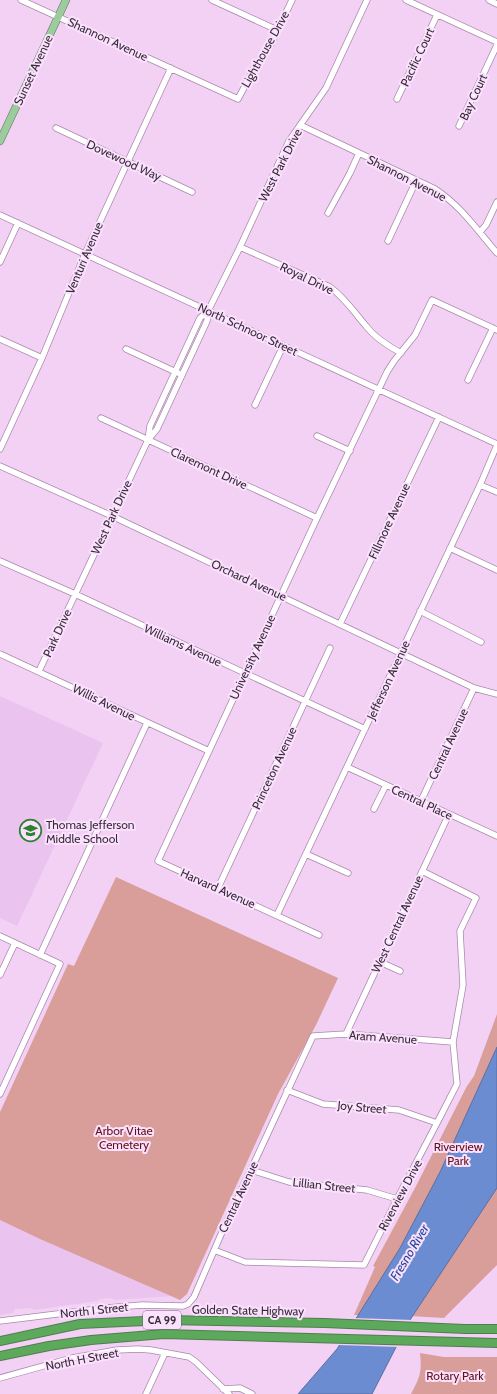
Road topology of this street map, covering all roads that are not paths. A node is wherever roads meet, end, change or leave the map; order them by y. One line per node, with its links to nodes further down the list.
1 (21, 0): 10 (street, Shannon Avenue)
2 (66, 0): 10 (main road, Sunset Avenue)
3 (212, 0): 11 (street)
4 (292, 0): 11 (street, Lighthouse Drive)
5 (367, 0): 17 (street, West Park Drive)
6 (406, 0): 9 (street)
7 (488, 0): 8 (street)
8 (497, 4)
9 (437, 15): 12 (street); 16 (street, Pacific Court)
10 (58, 17): 14 (street, Shannon Avenue); 20 (main road, Sunset Avenue)
11 (277, 30): 15 (street, Lighthouse Drive)
12 (497, 42)
13 (497, 45): 18 (street, Bay Court)
14 (171, 68): 15 (street, Shannon Avenue); 22 (street, Venturi Avenue)
15 (238, 99)
16 (398, 99)
17 (300, 125): 21 (street, Shannon Avenue); 31 (street, West Park Drive)
18 (459, 126)
19 (56, 128): 22 (street, Dovewood Way)
20 (0, 141)
21 (359, 153): 23 (street, Shannon Avenue); 26 (street)
22 (127, 161): 24 (street, Dovewood Way); 33 (street, Venturi Avenue)
23 (416, 181): 29 (street, Shannon Avenue); 30 (street)
24 (192, 192)
25 (497, 202): 29 (street)
26 (328, 213)
27 (0, 215): 28 (street, North Schnoor Street)
28 (18, 223): 33 (street, North Schnoor Street); 34 (street)
29 (480, 232): 32 (street, Shannon Avenue)
30 (388, 241)
31 (240, 247): 35 (street, West Park Drive); 40 (street, Royal Drive)
32 (497, 253)
33 (85, 254): 35 (street, North Schnoor Street); 41 (street, Venturi Avenue)
34 (0, 262)
35 (208, 311): 38 (street, North Schnoor Street); 42 (street, West Park Drive); 43 (street, West Park Drive)
36 (495, 329): 40 (street, University Avenue); 44 (street)
37 (0, 339): 41 (street)
38 (283, 346): 45 (street, North Schnoor Street); 46 (street)
39 (126, 349): 42 (street)
40 (400, 353): 45 (street, University Avenue)
41 (42, 358): 52 (street, Venturi Avenue)
42 (175, 372): 43 (street); 50 (street, West Park Drive)
43 (182, 374): 50 (street, West Park Drive)
44 (468, 380)
45 (379, 390): 47 (street, North Schnoor Street); 53 (street, University Avenue)
46 (255, 405)
47 (439, 417): 51 (street, North Schnoor Street); 65 (street, Fillmore Avenue)
48 (101, 418): 50 (street, Claremont Drive)
49 (317, 436): 53 (street)
50 (148, 440): 57 (street, West Park Drive); 58 (street, Claremont Drive)
51 (497, 445): 55 (street, Jefferson Avenue)
52 (0, 449)
53 (350, 451): 58 (street, University Avenue)
54 (0, 466): 57 (street, Orchard Avenue)
55 (480, 485): 56 (street); 59 (street, Jefferson Avenue)
56 (497, 492)
57 (112, 516): 62 (street, West Park Drive); 63 (street, Orchard Avenue)
58 (317, 518): 63 (street, University Avenue)
59 (450, 548): 61 (street); 64 (street, Jefferson Avenue)
60 (0, 561): 62 (street, Williams Avenue)
61 (497, 570)
62 (75, 594): 70 (street, Park Drive); 71 (street, Williams Avenue)
63 (281, 595): 65 (street, Orchard Avenue); 71 (street, University Avenue)
64 (420, 611): 66 (street); 68 (street, Jefferson Avenue)
65 (340, 624): 68 (street, Orchard Avenue)
66 (481, 642)
67 (330, 648): 74 (street, Princeton Avenue)
68 (401, 652): 72 (street, Orchard Avenue); 76 (street, Jefferson Avenue)
69 (0, 654): 70 (street, Willis Avenue)
70 (39, 671): 75 (street, Willis Avenue)
71 (245, 674): 74 (street, Williams Avenue); 77 (street, University Avenue)
72 (474, 688): 73 (street, Orchard Avenue); 80 (street, Central Avenue)
73 (497, 694)
74 (305, 702): 76 (street, Williams Avenue); 88 (street, Princeton Avenue)
75 (147, 723): 77 (street, Willis Avenue); 93 (street)
76 (365, 729): 78 (street, Jefferson Avenue)
77 (209, 751): 85 (street, University Avenue)
78 (347, 767): 79 (street, Central Place); 84 (street, Jefferson Avenue)
79 (386, 785): 80 (street, Central Place); 81 (street)
80 (421, 801): 82 (street, Central Place)
81 (374, 809)
82 (449, 814): 83 (street, Central Place); 86 (street, West Central Avenue)
83 (497, 836)
84 (306, 854): 87 (street); 89 (street, Jefferson Avenue)
85 (158, 861): 88 (street, Harvard Avenue)
86 (422, 871): 94 (street, West Central Avenue); 98 (street, Riverview Drive)
87 (348, 873)
88 (218, 888): 89 (street, Harvard Avenue)
89 (277, 915): 90 (street, Harvard Avenue)
90 (319, 935)
91 (0, 936): 92 (street)
92 (15, 943): 93 (street); 96 (street)
93 (40, 955): 100 (street)
94 (380, 962): 95 (street); 97 (street, West Central Avenue)
95 (400, 971)
96 (0, 975)
97 (346, 1034): 98 (street, Aram Avenue); 99 (street, Aram Avenue)
98 (453, 1042): 101 (street, Riverview Drive)
99 (288, 1090): 101 (street, Joy Street); 102 (street, Central Avenue)
100 (0, 1094)
101 (437, 1123): 103 (street, Riverview Drive)
102 (251, 1170): 103 (street, Lillian Street); 104 (street, Central Avenue)
103 (397, 1199): 104 (street, Riverview Drive)
104 (214, 1250): 105 (street, Central Avenue)
105 (188, 1304): 106 (street, North I Street)
106 (0, 1321)
107 (497, 1330): 108 (highway, Golden State Highway / CA 99)
108 (0, 1341)
109 (497, 1343): 111 (highway, CA 99)
110 (165, 1353): 112 (street, North H Street); 113 (street, North H Street); 114 (street)
111 (0, 1356)
112 (0, 1378)
113 (223, 1389): 115 (street, North H Street); 116 (street)
114 (146, 1394)
115 (228, 1394)
116 (252, 1394)

